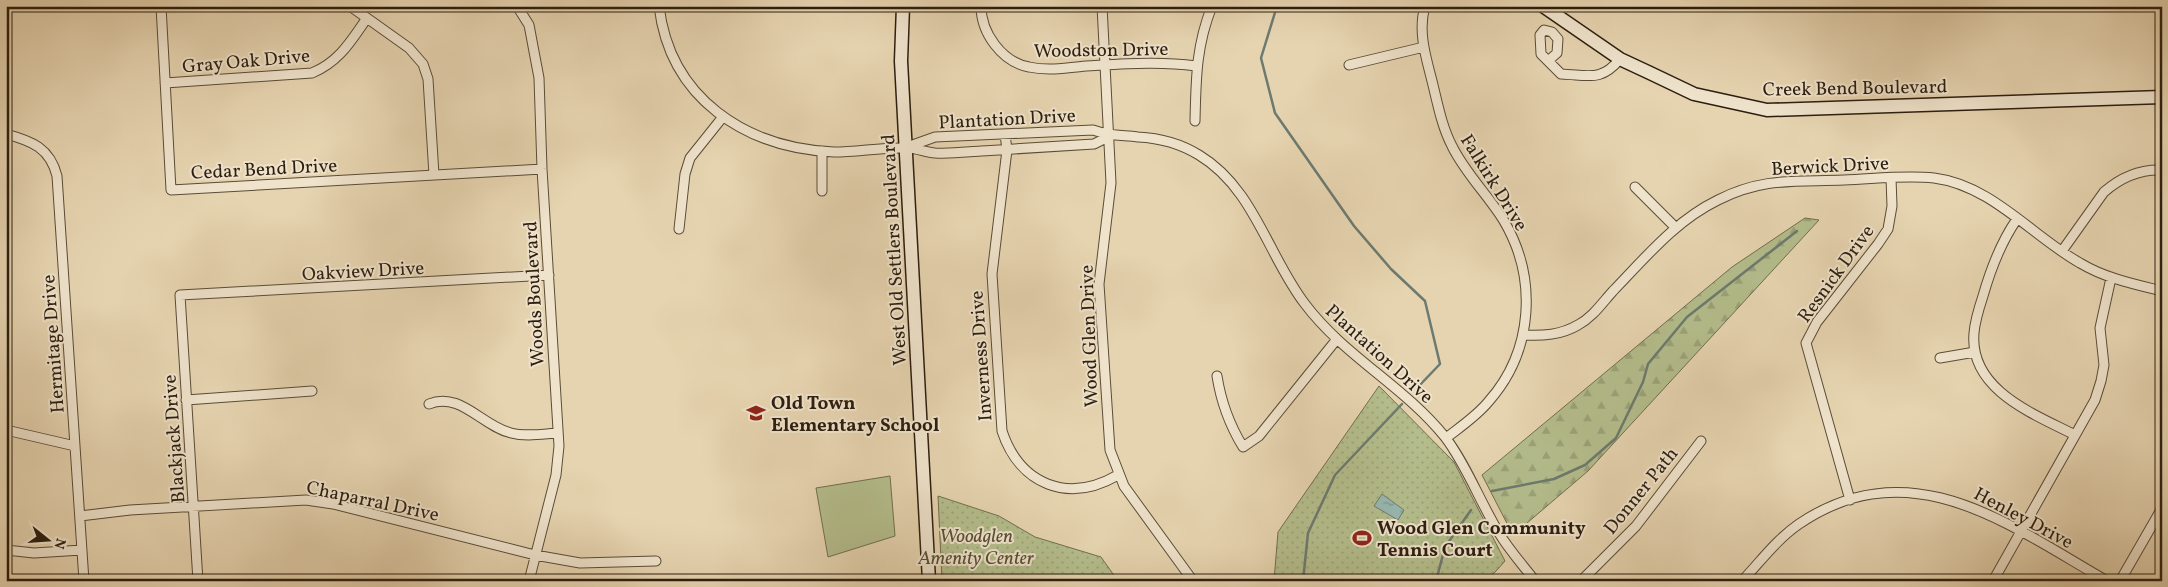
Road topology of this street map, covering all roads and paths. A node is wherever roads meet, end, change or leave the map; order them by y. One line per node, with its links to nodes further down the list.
1 (161, 6): 18 (street, Cedar Bend Drive)
2 (350, 6): 11 (street)
3 (517, 6): 28 (street, Woods Boulevard)
4 (659, 6): 20 (street, Plantation Drive)
5 (903, 6): 25 (street, West Old Settlers Boulevard)
6 (981, 6): 15 (street, Woodston Drive)
7 (1102, 6): 15 (street, Wood Glen Drive)
8 (1212, 6): 17 (street)
9 (1425, 6): 12 (street, Falkirk Drive)
10 (1544, 6): 13 (street, Creek Bend Boulevard)
11 (367, 18): 18 (street, Gray Oak Drive); 30 (street)
12 (1424, 47): 16 (street); 42 (street, Falkirk Drive)
13 (1620, 59): 14 (street); 19 (street, Creek Bend Boulevard)
14 (1548, 61)
15 (1106, 65): 17 (street, Woodston Drive); 24 (street, Wood Glen Drive)
16 (1348, 65)
17 (1196, 66): 21 (street)
18 (166, 83): 30 (street, Cedar Bend Drive)
19 (2162, 97)
20 (722, 118): 27 (street, Plantation Drive); 36 (street)
21 (1195, 121)
22 (6, 134): 55 (street, Hermitage Drive)
23 (1005, 134): 24 (street, Plantation Drive); 25 (street, Plantation Drive); 26 (street, Inverness Drive)
24 (1110, 136): 26 (street, Plantation Drive); 43 (street, Plantation Drive); 56 (street, Wood Glen Drive)
25 (907, 148): 26 (street, Plantation Drive); 27 (street, Plantation Drive); 69 (street, West Old Settlers Boulevard)
26 (1007, 150): 56 (street, Inverness Drive)
27 (822, 151): 33 (street)
28 (542, 168): 30 (street, Cedar Bend Drive); 38 (street, Woods Boulevard)
29 (2162, 170): 37 (street)
30 (434, 175)
31 (1892, 178): 34 (street, Berwick Drive); 35 (street, Berwick Drive); 57 (street, Resnick Drive)
32 (1634, 187): 35 (street)
33 (822, 190)
34 (2018, 219): 37 (street, Berwick Drive); 44 (street)
35 (1676, 227): 42 (street, Berwick Drive)
36 (679, 229)
37 (2062, 251): 39 (street, Berwick Drive)
38 (549, 275): 41 (street, Oakview Drive); 51 (street, Woods Boulevard)
39 (2111, 278): 40 (street, Berwick Drive); 52 (street)
40 (2162, 291)
41 (180, 295): 48 (street, Blackjack Drive)
42 (1523, 334): 53 (street, Falkirk Drive)
43 (1337, 339): 46 (street); 53 (street, Plantation Drive)
44 (1975, 352): 45 (street); 52 (street)
45 (1940, 358)
46 (1217, 376)
47 (312, 390): 48 (street)
48 (186, 400): 58 (street, Blackjack Drive)
49 (429, 404): 51 (street)
50 (6, 430): 55 (street)
51 (558, 433): 64 (street, Woods Boulevard)
52 (2075, 435): 61 (street)
53 (1446, 438): 71 (street, Plantation Drive)
54 (1701, 441): 72 (street, Donner Path)
55 (75, 446): 60 (street, Hermitage Drive)
56 (1118, 475): 70 (street, Wood Glen Drive)
57 (1850, 500): 61 (street, Henley Drive); 73 (street, Henley Drive)
58 (193, 506): 60 (street, Chaparral Drive); 64 (street, Chaparral Drive); 67 (street, Blackjack Drive)
59 (2162, 508): 76 (street)
60 (80, 516): 63 (street, Hermitage Drive)
61 (2020, 531): 74 (street); 75 (street, Henley Drive)
62 (6, 550): 63 (street)
63 (82, 550): 66 (street, Hermitage Drive)
64 (536, 555): 65 (street, Chaparral Drive); 68 (street, Woods Boulevard)
65 (656, 561)
66 (84, 581)
67 (198, 581)
68 (529, 581)
69 (929, 581)
70 (1193, 581)
71 (1535, 581)
72 (1581, 581)
73 (1742, 581)
74 (1993, 581)
75 (2107, 581)
76 (2120, 581)

